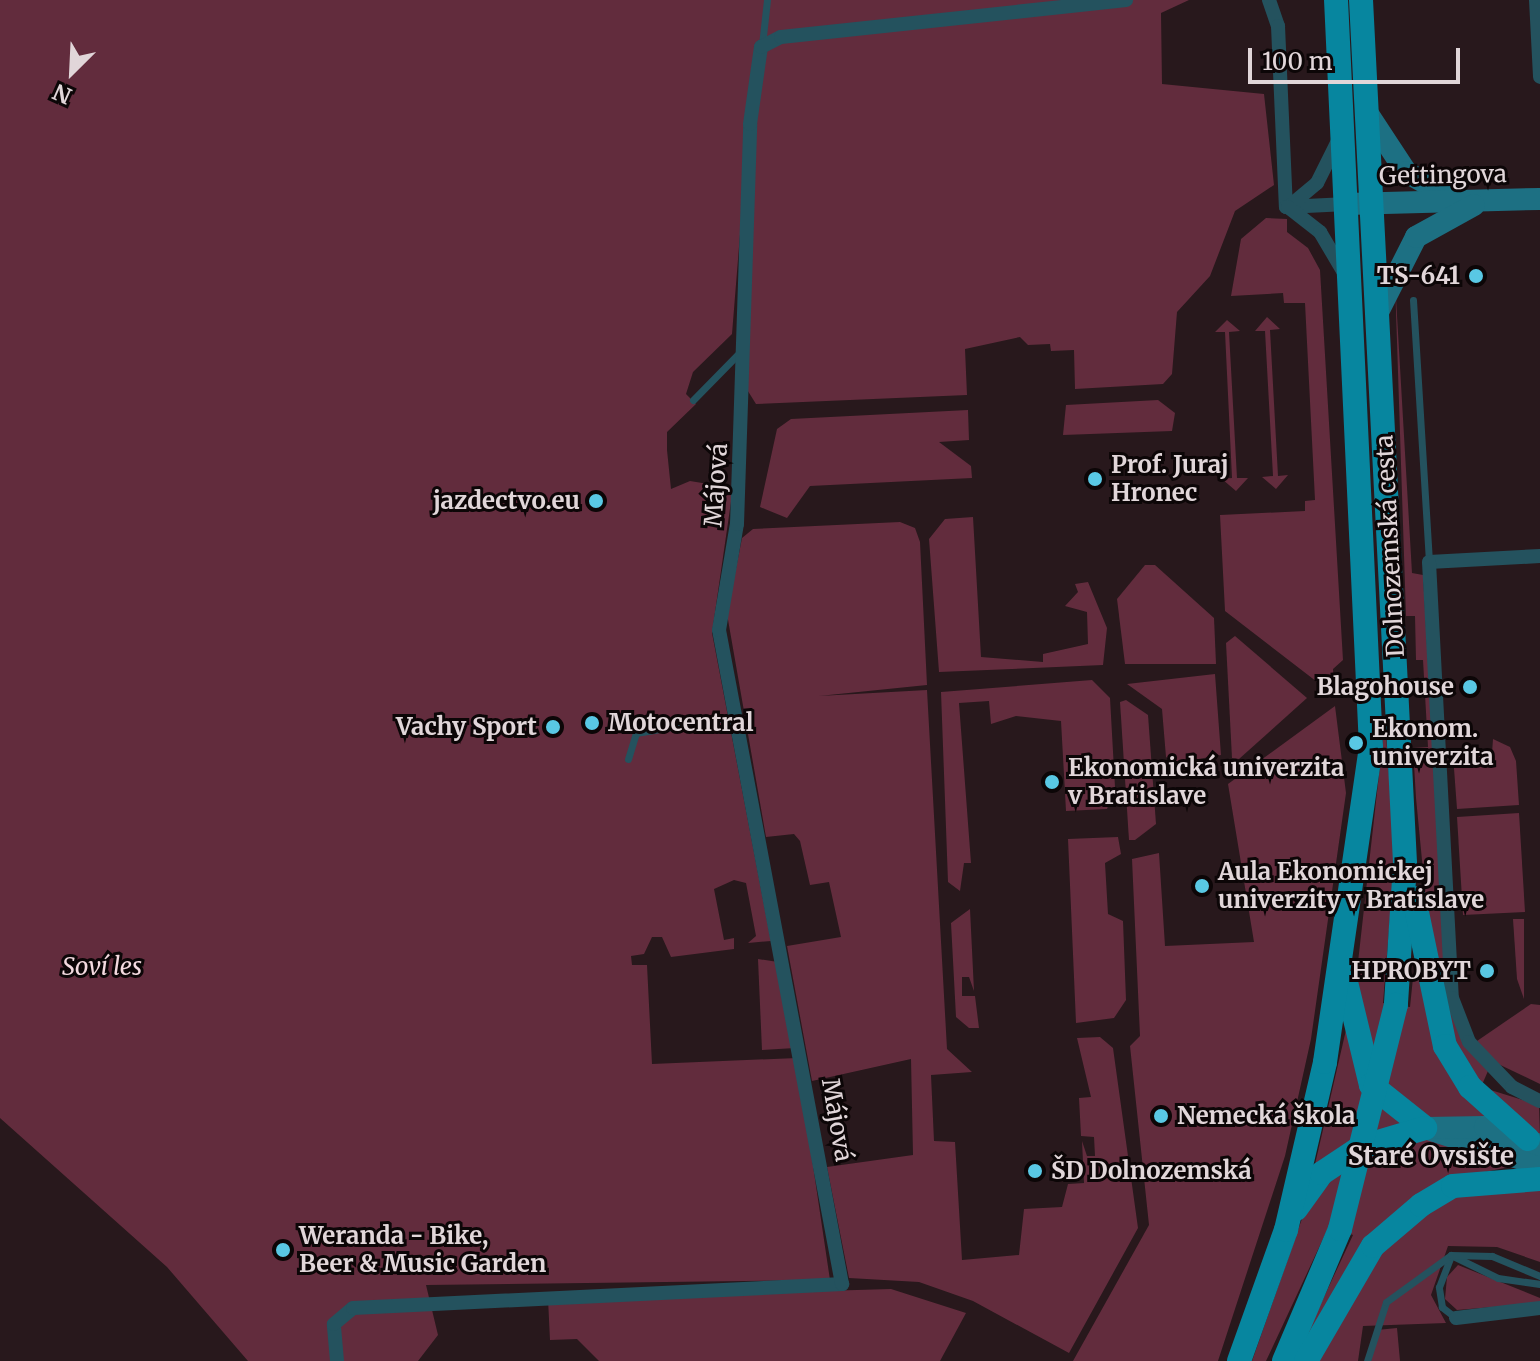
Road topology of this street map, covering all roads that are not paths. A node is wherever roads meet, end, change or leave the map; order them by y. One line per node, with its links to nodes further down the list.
1 (767, 0): 7 (lane)
2 (1126, 0): 7 (street)
3 (1269, 0): 15 (street)
4 (1336, 0): 10 (main road, Dolnozemská cesta)
5 (1361, 0): 9 (main road, Dolnozemská cesta)
6 (1536, 0): 8 (street)
7 (761, 47): 19 (street, Májová)
8 (1540, 77)
9 (1366, 111): 12 (street); 14 (main road, Dolnozemská cesta)
10 (1343, 129): 14 (main road, Dolnozemská cesta); 15 (street)
11 (1540, 199): 13 (street, Gettingova)
12 (1461, 201): 13 (street, Gettingova); 14 (street, Gettingova)
13 (1486, 201): 18 (street)
14 (1358, 203): 15 (street); 16 (main road, Dolnozemská cesta); 18 (main road, Dolnozemská cesta)
15 (1288, 207): 16 (street)
16 (1351, 286): 26 (main road, Dolnozemská cesta)
17 (1413, 300): 22 (lane)
18 (1377, 314): 25 (main road, Dolnozemská cesta)
19 (743, 349): 20 (lane); 23 (street, Májová)
20 (693, 400)
21 (1540, 556): 22 (street)
22 (1429, 562): 27 (street)
23 (735, 716): 24 (lane); 39 (street, Májová)
24 (628, 759)
25 (1405, 864): 29 (main road); 38 (main road, Dolnozemská cesta, bridge)
26 (1343, 960): 28 (main road); 32 (main road, Dolnozemská cesta)
27 (1540, 1101)
28 (1425, 1128): 29 (street); 30 (street); 32 (main road)
29 (1534, 1142)
30 (1540, 1165)
31 (1540, 1179): 43 (main road)
32 (1286, 1230): 40 (main road, Dolnozemská cesta)
33 (1451, 1255): 34 (lane); 35 (lane); 37 (lane); 44 (lane)
34 (1540, 1276)
35 (1540, 1284)
36 (1540, 1308): 37 (street)
37 (1456, 1318)
38 (1298, 1322): 41 (main road); 42 (main road, Dolnozemská cesta)
39 (337, 1361)
40 (1239, 1361)
41 (1272, 1361)
42 (1284, 1361)
43 (1306, 1361)
44 (1367, 1361)

